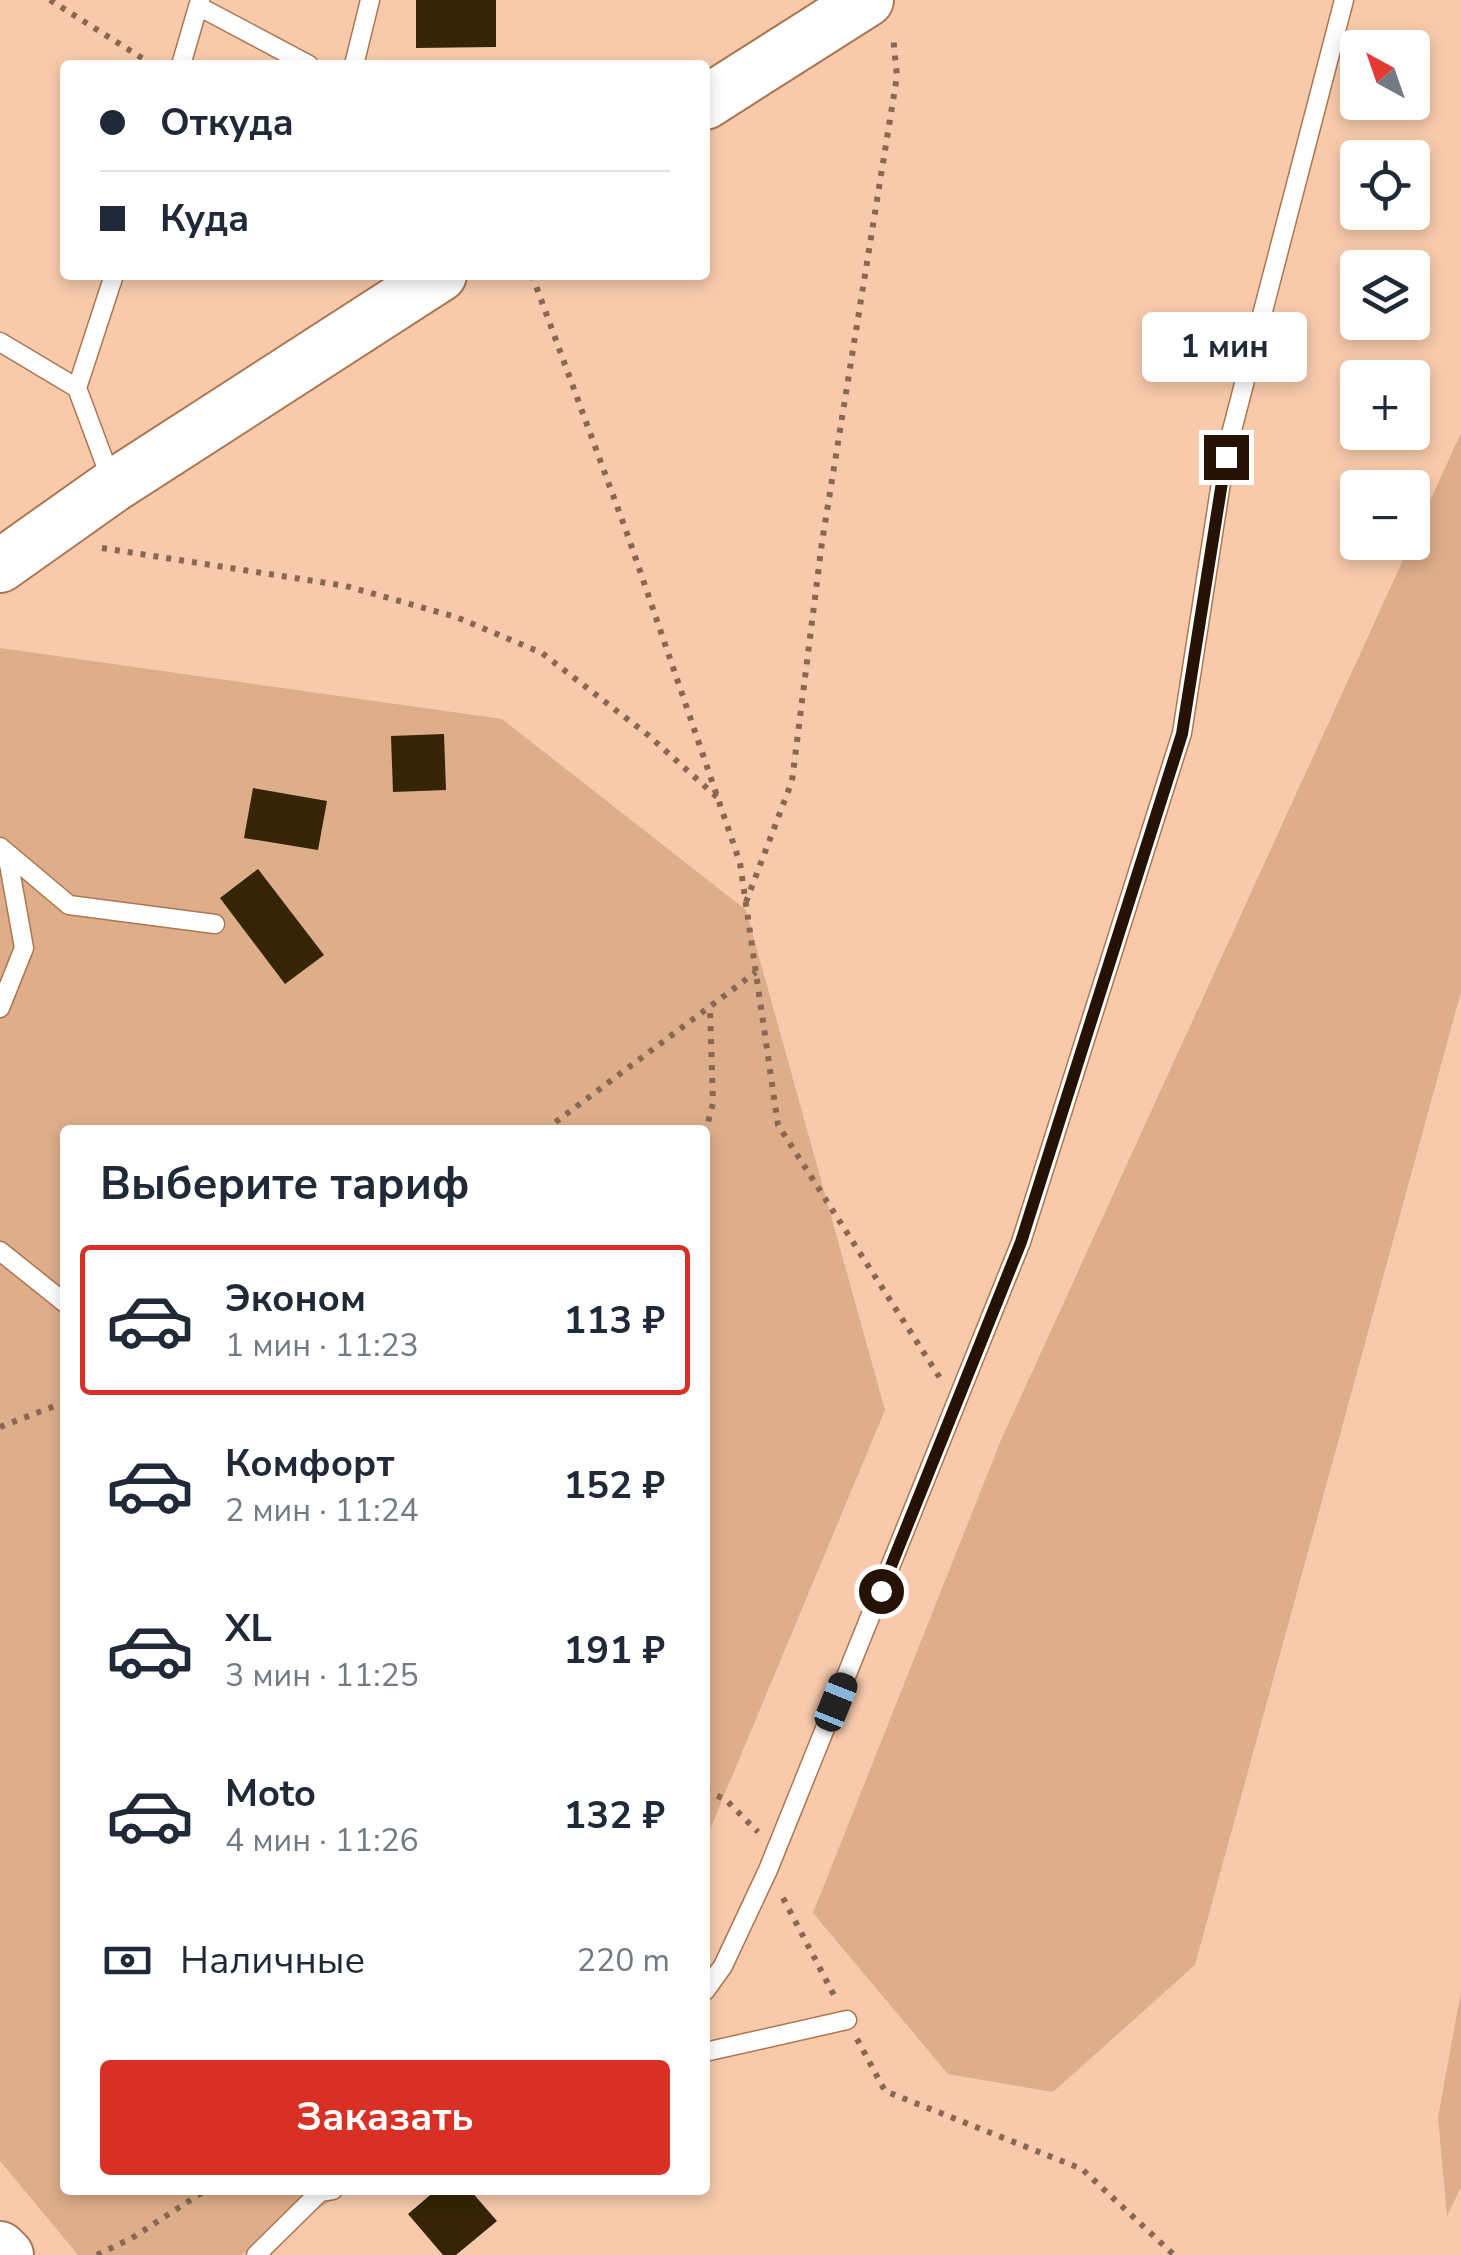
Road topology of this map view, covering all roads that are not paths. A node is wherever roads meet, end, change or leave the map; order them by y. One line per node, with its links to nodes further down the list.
1 (370, 0): 7 (lane)
2 (1344, 0): 20 (lane)
3 (200, 4): 5 (lane); 6 (lane)
4 (879, 10): 8 (street)
5 (183, 60)
6 (300, 60)
7 (355, 60)
8 (710, 101)
9 (112, 280): 12 (lane)
10 (432, 280): 13 (street)
11 (0, 342): 12 (lane)
12 (77, 388): 13 (lane)
13 (114, 486): 14 (street)
14 (0, 566)
15 (3, 850): 16 (lane); 17 (lane)
16 (215, 924)
17 (0, 1008)
18 (0, 1251): 19 (lane)
19 (60, 1299)
20 (710, 1984)
21 (847, 2020): 22 (lane)
22 (710, 2051)
23 (317, 2195): 26 (lane)
24 (0, 2248): 25 (street)
25 (7, 2255)
26 (256, 2255)

